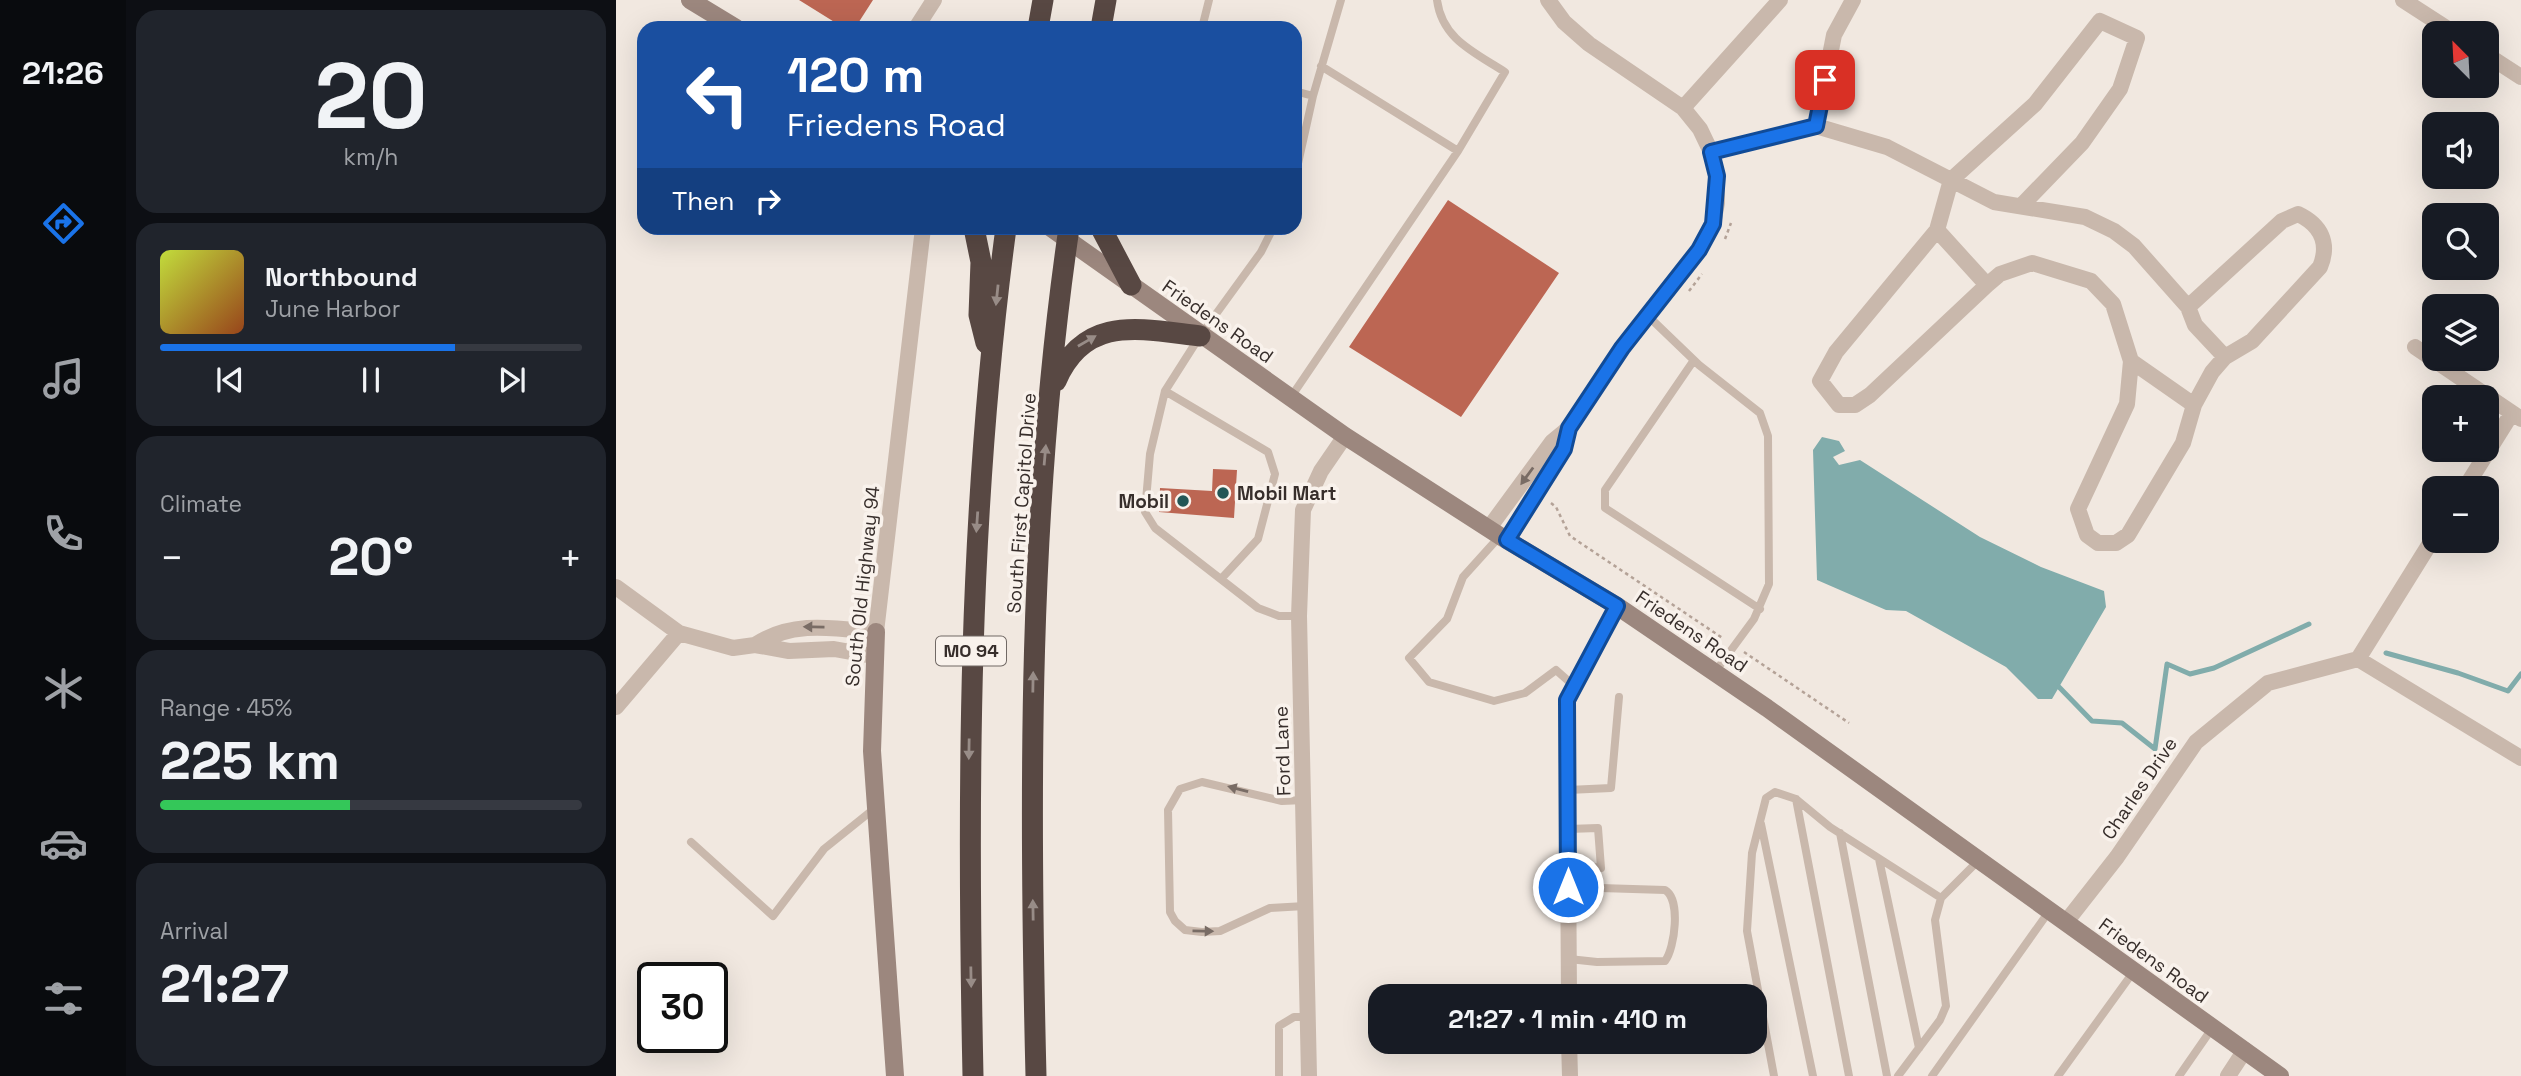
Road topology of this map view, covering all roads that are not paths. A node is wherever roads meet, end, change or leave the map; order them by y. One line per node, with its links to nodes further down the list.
1 (690, 0): 12 (main road)
2 (934, 0): 13 (street)
3 (1043, 0): 14 (highway)
4 (1106, 0): 15 (highway)
5 (1209, 0): 16 (lane)
6 (1341, 0): 19 (lane)
7 (1437, 0): 26 (lane)
8 (1548, 0): 23 (street)
9 (1780, 0): 23 (street)
10 (1853, 0): 24 (street)
11 (2403, 0): 17 (street)
12 (724, 21)
13 (920, 21)
14 (1039, 21)
15 (1102, 21)
16 (1204, 21)
17 (2435, 21)
18 (2499, 63): 20 (street)
19 (1321, 66): 22 (lane); 26 (lane)
20 (2521, 77)
21 (1302, 93): 22 (lane)
22 (1313, 96): 25 (lane)
23 (1683, 108): 27 (street)
24 (1816, 126): 27 (street); 28 (street)
25 (1302, 146)
26 (1458, 151): 50 (lane)
27 (1711, 152): 41 (street)
28 (1951, 180): 29 (street); 29 (street); 30 (street)
29 (2022, 205): 40 (street)
30 (1937, 230): 39 (street); 39 (street)
31 (922, 235): 63 (street, South Old Highway 94)
32 (975, 235): 46 (highway)
33 (1005, 235): 46 (highway, MO 94, one-way to 46)
34 (1062, 235): 49 (highway, South First Capitol Drive / MO 94)
35 (1067, 235): 38 (main road, Friedens Road)
36 (1105, 235): 38 (highway)
37 (1269, 235): 42 (lane)
38 (1131, 285): 42 (main road, Friedens Road)
39 (1987, 285): 47 (street)
40 (2188, 307): 44 (street); 44 (street)
41 (1647, 315): 45 (lane); 53 (street)
42 (1200, 336): 48 (lane); 49 (highway, one-way to 42); 50 (main road, Friedens Road)
43 (2415, 347): 52 (street)
44 (2225, 358): 51 (street)
45 (1694, 360): 61 (lane); 61 (lane)
46 (990, 361): 98 (highway, MO 94, one-way to 98)
47 (2131, 361): 51 (street); 51 (street)
48 (1165, 391): 58 (lane); 58 (lane)
49 (1050, 396): 99 (highway, South First Capitol Drive / MO 94, one-way to 49)
50 (1291, 397): 54 (main road, Friedens Road)
51 (2194, 405)
52 (2516, 416): 55 (street)
53 (1569, 428): 56 (street, one-way to 56); 56 (street)
54 (1345, 436): 56 (main road, Friedens Road); 62 (street, Ford Lane)
55 (2474, 476)
56 (1499, 534): 60 (main road, Friedens Road); 69 (lane)
57 (2424, 553): 67 (street)
58 (1221, 579): 62 (lane)
59 (616, 587): 64 (street)
60 (1617, 606): 68 (main road, Friedens Road); 69 (street)
61 (1760, 609): 68 (lane)
62 (1299, 615): 75 (street, Ford Lane)
63 (876, 632): 65 (street, one-way to 65); 66 (main road, South Old Highway 94)
64 (679, 633): 65 (street); 71 (street)
65 (755, 645): 66 (street)
66 (873, 656): 76 (main road, South Old Highway 94)
67 (2358, 659): 72 (street); 88 (street, Charles Drive)
68 (1715, 672): 82 (main road, Friedens Road)
69 (1574, 686): 73 (street)
70 (1619, 697): 73 (lane)
71 (616, 707)
72 (2521, 758)
73 (1568, 790): 78 (street)
74 (1796, 799): 77 (lane); 79 (lane); 105 (lane)
75 (1304, 800): 86 (street, Ford Lane); 86 (lane, one-way to 86)
76 (876, 808): 80 (lane); 97 (main road, South Old Highway 94)
77 (1760, 821): 103 (lane); 104 (lane)
78 (1568, 829): 83 (street); 83 (lane)
79 (1840, 833): 81 (lane); 106 (lane)
80 (691, 842)
81 (1879, 859): 85 (lane); 94 (lane)
82 (1980, 859): 85 (lane); 87 (main road, Friedens Road)
83 (1568, 864): 84 (street)
84 (1568, 887): 89 (street); 89 (lane)
85 (1941, 898): 94 (lane)
86 (1306, 906): 92 (street, Ford Lane)
87 (2050, 910): 88 (main road, Friedens Road); 108 (lane)
88 (2066, 922): 90 (main road, Friedens Road)
89 (1569, 959): 91 (street)
90 (2134, 971): 93 (main road, Friedens Road); 109 (lane)
91 (1569, 984)
92 (1308, 1017): 100 (lane); 101 (street, Ford Lane)
93 (2213, 1027): 95 (main road, Friedens Road); 110 (lane)
94 (1919, 1048): 107 (lane)
95 (2245, 1050): 111 (street); 112 (main road, Friedens Road)
96 (1569, 1054): 102 (street)
97 (895, 1076)
98 (973, 1076)
99 (1036, 1076)
100 (1279, 1076)
101 (1309, 1076)
102 (1570, 1076)
103 (1774, 1076)
104 (1813, 1076)
105 (1849, 1076)
106 (1887, 1076)
107 (1898, 1076)
108 (1932, 1076)
109 (2058, 1076)
110 (2179, 1076)
111 (2228, 1076)
112 (2280, 1076)

